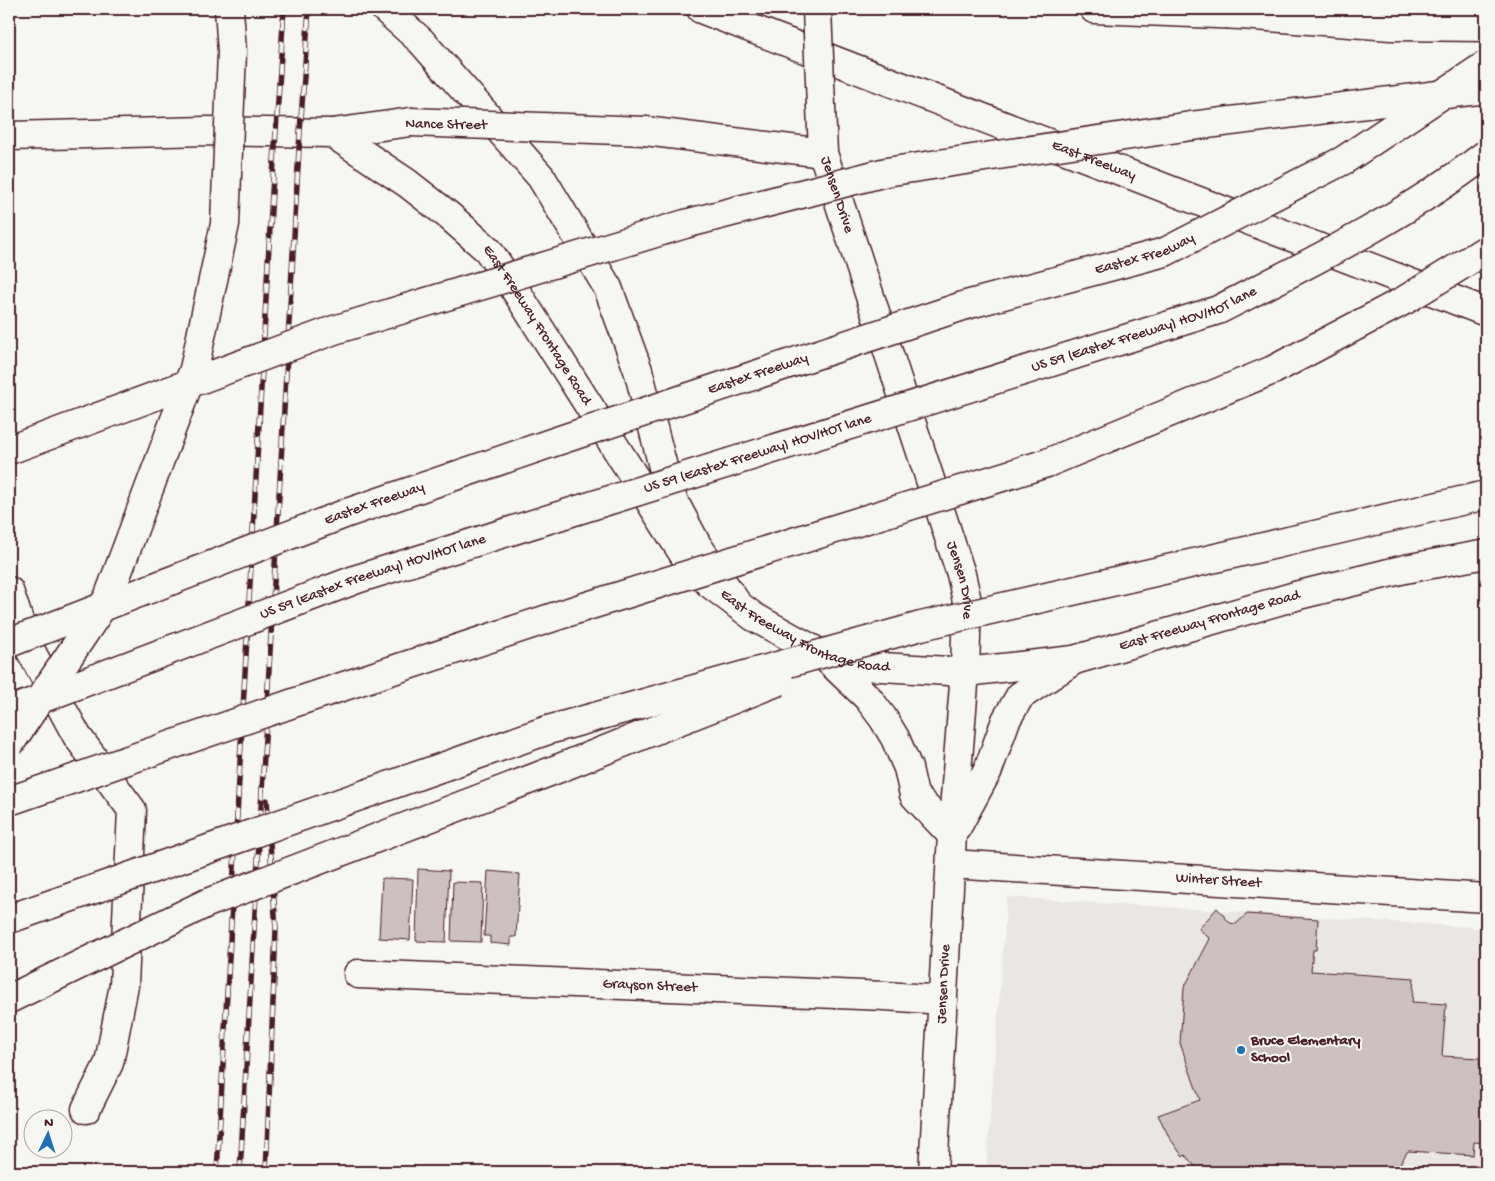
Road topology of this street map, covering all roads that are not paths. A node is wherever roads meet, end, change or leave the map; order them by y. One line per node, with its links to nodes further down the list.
1 (229, 9): 26 (main road, bridge)
2 (385, 9): 19 (main road)
3 (701, 9): 14 (main road, East Freeway)
4 (817, 9): 11 (main road, Jensen Drive, bridge)
5 (1094, 9): 6 (main road)
6 (1486, 27)
7 (1486, 65): 21 (main road, Eastex Freeway, bridge)
8 (1486, 89): 15 (main road, bridge)
9 (332, 133): 10 (main road, Nance Street); 11 (main road, Nance Street, bridge); 19 (main road, East Freeway Frontage Road)
10 (9, 136)
11 (823, 153): 24 (main road, Jensen Drive)
12 (1486, 154): 25 (main road, US 59 (Eastex Freeway) HOV/HOT lane, bridge)
13 (1486, 250): 27 (main road, bridge)
14 (1486, 312)
15 (9, 450)
16 (1486, 495): 20 (main road, bridge)
17 (1486, 554): 23 (main road, East Freeway Frontage Road)
18 (9, 590): 37 (main road)
19 (738, 606): 22 (main road, East Freeway Frontage Road)
20 (921, 626): 33 (main road, bridge); 35 (main road, bridge)
21 (9, 643)
22 (823, 655): 24 (main road, East Freeway Frontage Road); 30 (main road)
23 (1074, 660): 24 (main road, East Freeway Frontage Road); 30 (main road)
24 (965, 672): 30 (main road, Jensen Drive)
25 (9, 711)
26 (9, 745)
27 (130, 759): 28 (main road, bridge); 29 (main road, bridge)
28 (9, 801)
29 (9, 815)
30 (952, 835): 31 (main road, Jensen Drive)
31 (951, 864): 32 (main road, Winter Street); 36 (main road, Jensen Drive)
32 (1486, 898)
33 (9, 920)
34 (358, 974): 36 (main road, Grayson Street)
35 (9, 999)
36 (943, 1000): 38 (main road, Jensen Drive)
37 (86, 1109)
38 (933, 1172)

